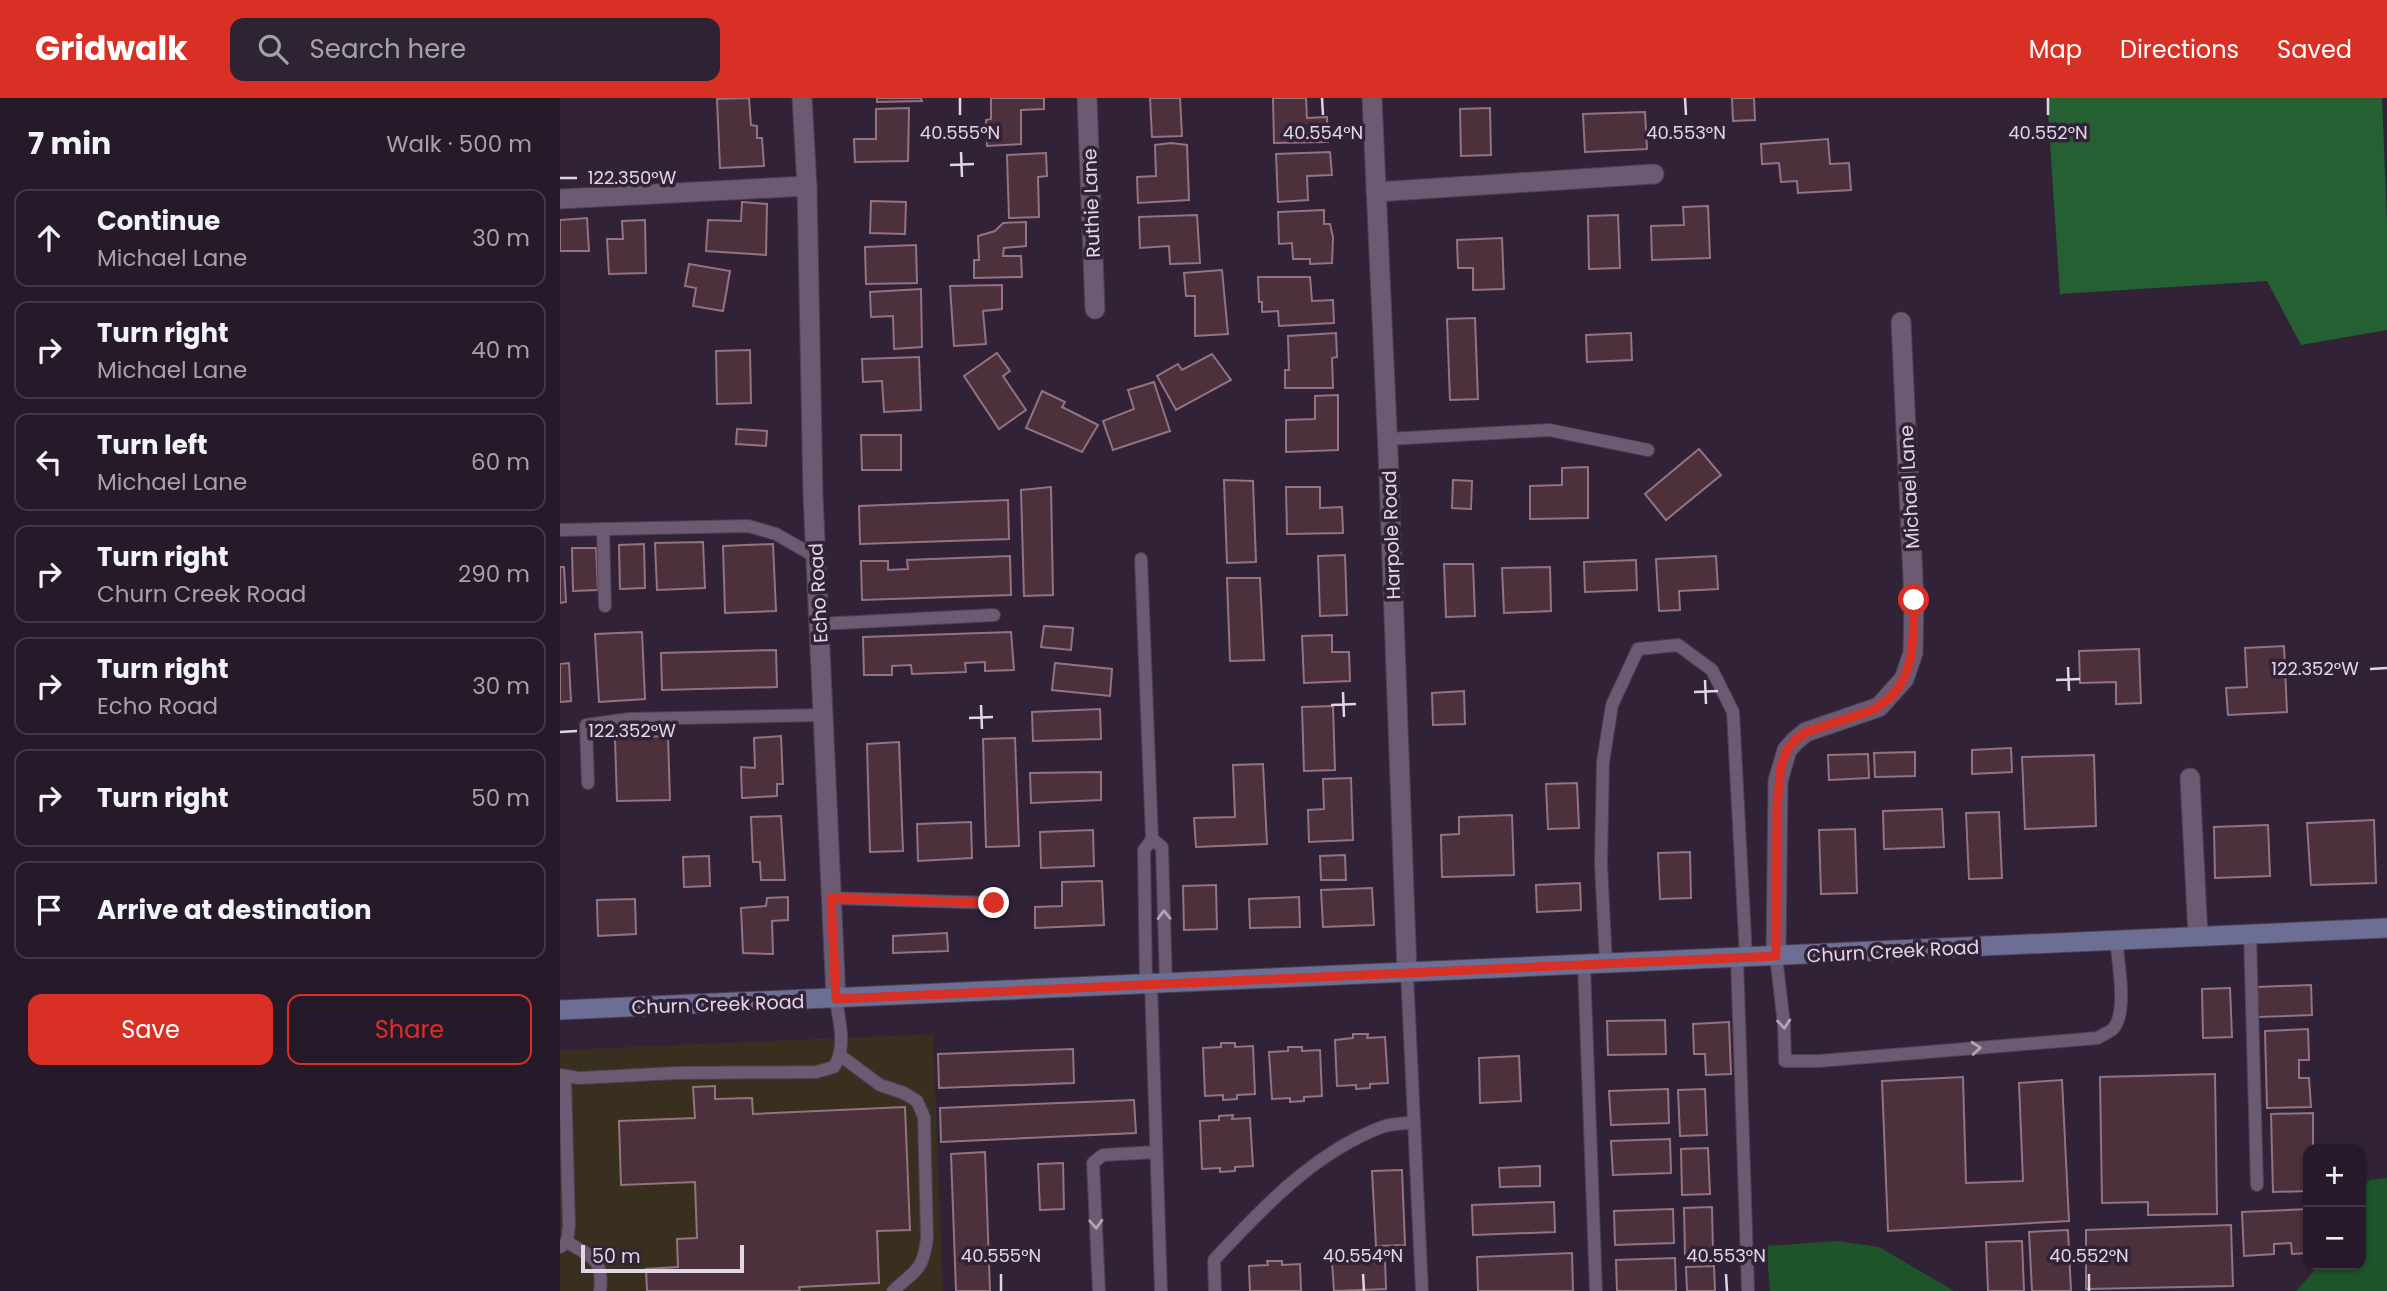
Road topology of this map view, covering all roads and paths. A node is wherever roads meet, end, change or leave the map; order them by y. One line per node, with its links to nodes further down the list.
1 (802, 98): 5 (street, Echo Road)
2 (1087, 98): 8 (street, Ruthie Lane)
3 (1372, 98): 6 (street, Harpole Road)
4 (1654, 174): 6 (street)
5 (807, 187): 7 (street); 14 (street, Echo Road)
6 (1376, 192): 10 (street, Harpole Road)
7 (560, 199)
8 (1095, 309)
9 (1901, 322): 29 (street, Michael Lane)
10 (1388, 439): 11 (lane); 33 (street, Harpole Road)
11 (1648, 450)
12 (603, 529): 13 (lane); 14 (lane); 16 (lane)
13 (560, 530)
14 (816, 557): 18 (street, Echo Road)
15 (1141, 559): 22 (lane)
16 (606, 606)
17 (993, 615): 18 (lane)
18 (819, 624): 19 (street, Echo Road)
19 (823, 715): 21 (lane); 23 (street, Echo Road)
20 (2190, 778): 27 (street)
21 (588, 783)
22 (1152, 839): 34 (lane); 34 (lane, one-way to 22)
23 (831, 898): 24 (lane); 35 (street, Echo Road)
24 (994, 903)
25 (2387, 928): 26 (main road, Churn Creek Road)
26 (2250, 934): 27 (main road, Churn Creek Road); 41 (lane)
27 (2198, 936): 28 (main road, Churn Creek Road)
28 (2116, 940): 29 (main road, Churn Creek Road); 29 (lane, one-way to 28)
29 (1776, 956): 30 (main road, Churn Creek Road)
30 (1742, 957): 31 (main road, Churn Creek Road); 31 (lane); 50 (lane)
31 (1606, 964): 32 (main road, Churn Creek Road)
32 (1584, 965): 33 (main road, Churn Creek Road); 49 (lane)
33 (1407, 973): 34 (main road, Churn Creek Road); 39 (lane)
34 (1155, 984): 35 (main road, Churn Creek Road); 40 (lane)
35 (836, 999): 36 (main road, Churn Creek Road); 37 (lane)
36 (560, 1010)
37 (841, 1056): 38 (lane); 44 (lane)
38 (562, 1076): 42 (lane)
39 (1414, 1122): 47 (lane); 48 (lane)
40 (1156, 1152): 45 (lane, one-way to 45); 46 (lane)
41 (2257, 1185)
42 (563, 1245): 43 (lane)
43 (600, 1291)
44 (893, 1291)
45 (1099, 1291)
46 (1161, 1291)
47 (1214, 1291)
48 (1422, 1291)
49 (1596, 1291)
50 (1748, 1291)

